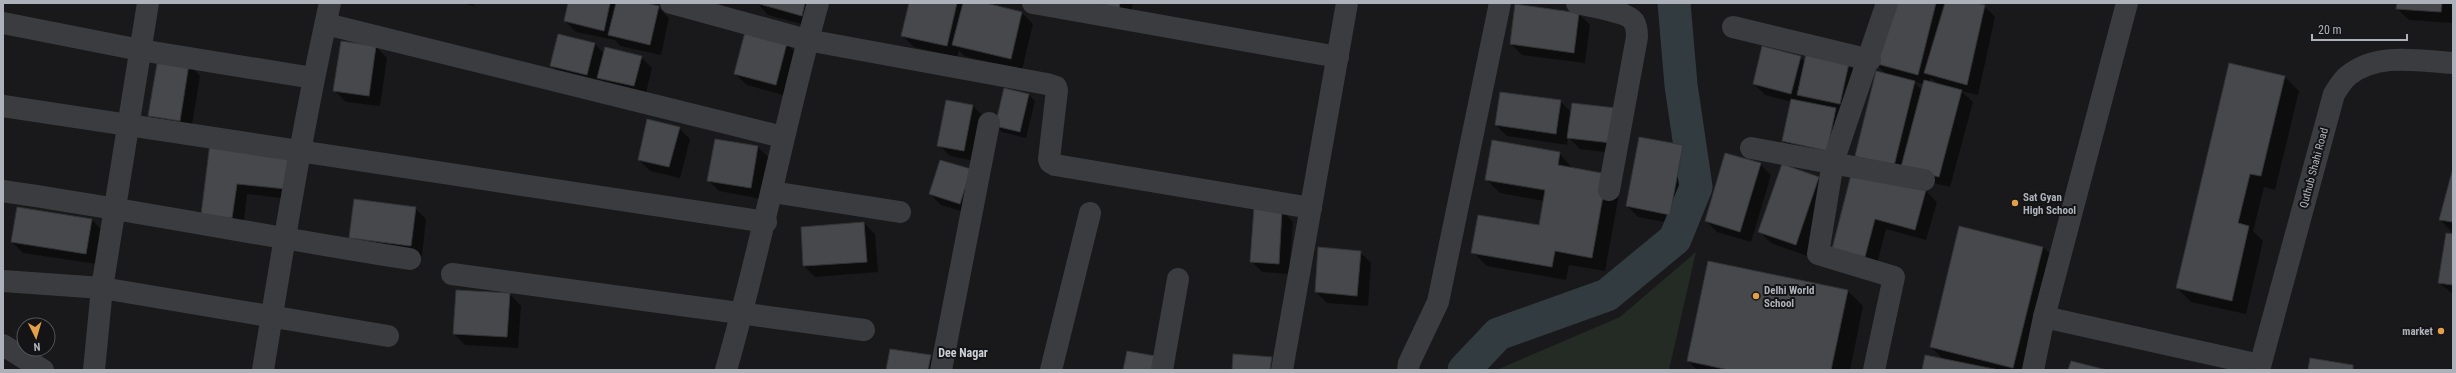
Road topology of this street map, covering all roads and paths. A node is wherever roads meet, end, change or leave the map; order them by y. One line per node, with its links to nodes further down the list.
1 (148, 3): 14 (street)
2 (671, 3): 13 (street)
3 (818, 3): 13 (street)
4 (1033, 3): 15 (street)
5 (1347, 3): 15 (street)
6 (1500, 3): 56 (street)
7 (1577, 3): 27 (street)
8 (1887, 3): 16 (street)
9 (2127, 3): 42 (street)
10 (328, 13): 18 (street); 22 (street)
11 (3, 23): 14 (street)
12 (1733, 27): 16 (street)
13 (808, 40): 22 (street); 31 (street)
14 (140, 50): 18 (street); 21 (street)
15 (1338, 57): 31 (street)
16 (1870, 60): 25 (street)
17 (2453, 63): 47 (street, Quthub Shahi Road)
18 (312, 78): 24 (street)
19 (3, 106): 21 (street)
20 (989, 123): 52 (street)
21 (128, 126): 24 (street); 30 (street)
22 (784, 137): 29 (street)
23 (1750, 148): 25 (street)
24 (302, 151): 34 (street); 35 (street)
25 (1833, 162): 26 (street); 57 (street)
26 (1924, 180)
27 (1609, 190)
28 (3, 191): 30 (street)
29 (772, 192): 32 (street); 34 (street)
30 (115, 207): 35 (street); 40 (street)
31 (1311, 208): 55 (street)
32 (900, 212)
33 (1090, 213): 53 (street)
34 (766, 222): 41 (street)
35 (286, 240): 36 (street); 43 (street)
36 (410, 259)
37 (452, 274): 41 (street)
38 (1178, 280): 54 (street)
39 (3, 281): 40 (street)
40 (102, 288): 43 (street); 49 (street)
41 (743, 313): 44 (street); 51 (street)
42 (2044, 317): 47 (street); 58 (street)
43 (272, 318): 45 (street); 50 (street)
44 (864, 330)
45 (388, 336)
46 (3, 345): 48 (street)
47 (2260, 368)
48 (43, 370)
49 (94, 370)
50 (263, 370)
51 (726, 370)
52 (941, 370)
53 (1051, 370)
54 (1162, 370)
55 (1282, 370)
56 (1408, 370)
57 (1874, 370)
58 (2033, 370)

